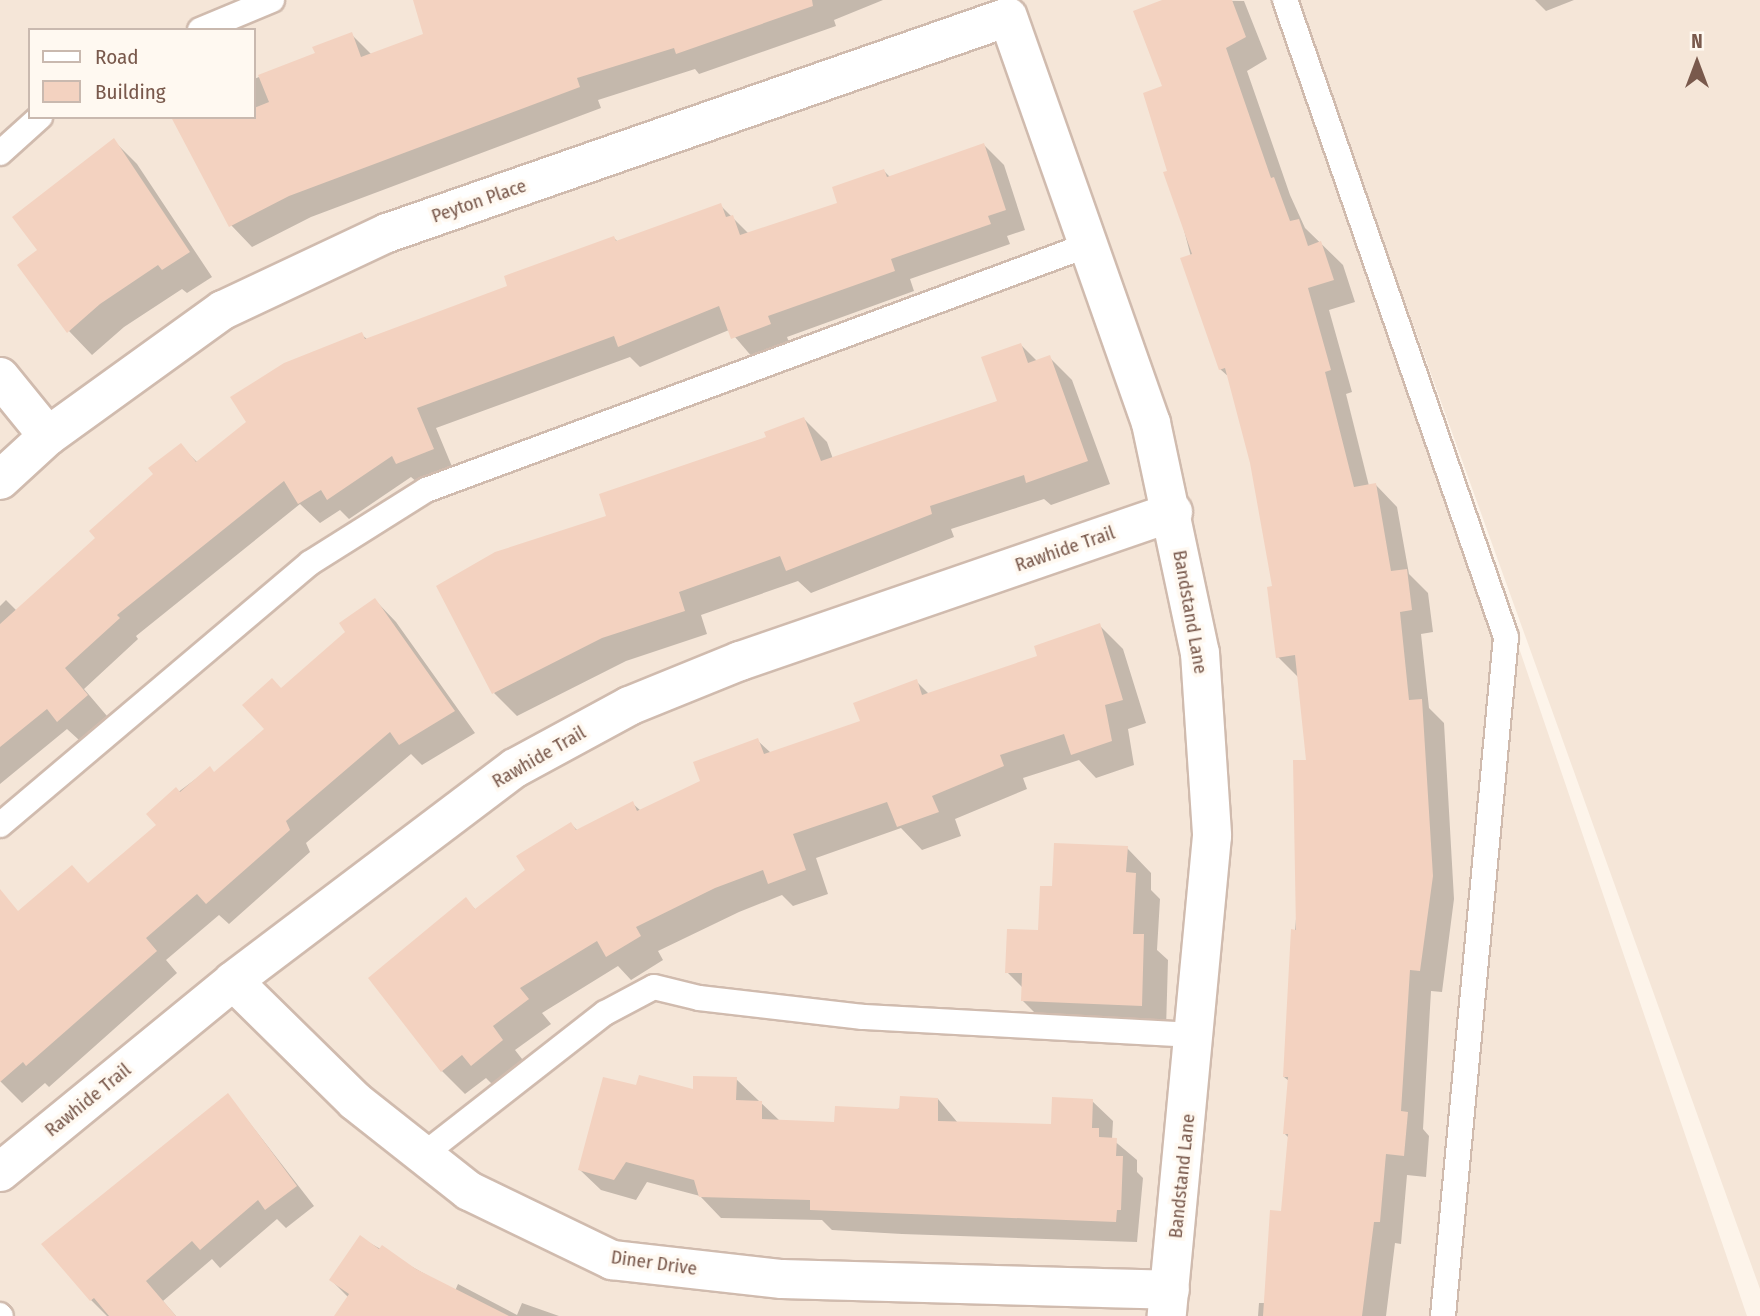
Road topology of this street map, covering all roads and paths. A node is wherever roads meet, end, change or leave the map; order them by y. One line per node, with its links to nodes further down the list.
1 (272, 0): 4 (lane)
2 (1285, 0): 18 (lane)
3 (1008, 17): 7 (street, Bandstand Lane); 9 (street, Peyton Place)
4 (205, 28)
5 (38, 119): 6 (lane)
6 (0, 153)
7 (1088, 245): 11 (street, Bandstand Lane); 12 (lane)
8 (0, 377): 9 (street)
9 (48, 436): 10 (street, Peyton Place)
10 (0, 480)
11 (1173, 512): 13 (street, Rawhide Trail); 14 (street, Bandstand Lane)
12 (0, 825)
13 (233, 981): 15 (street, Diner Drive); 16 (street, Rawhide Trail)
14 (1196, 1035): 15 (lane); 17 (street, Bandstand Lane)
15 (424, 1155): 17 (street, Diner Drive)
16 (0, 1172)
17 (1168, 1303)
18 (1443, 1316)

